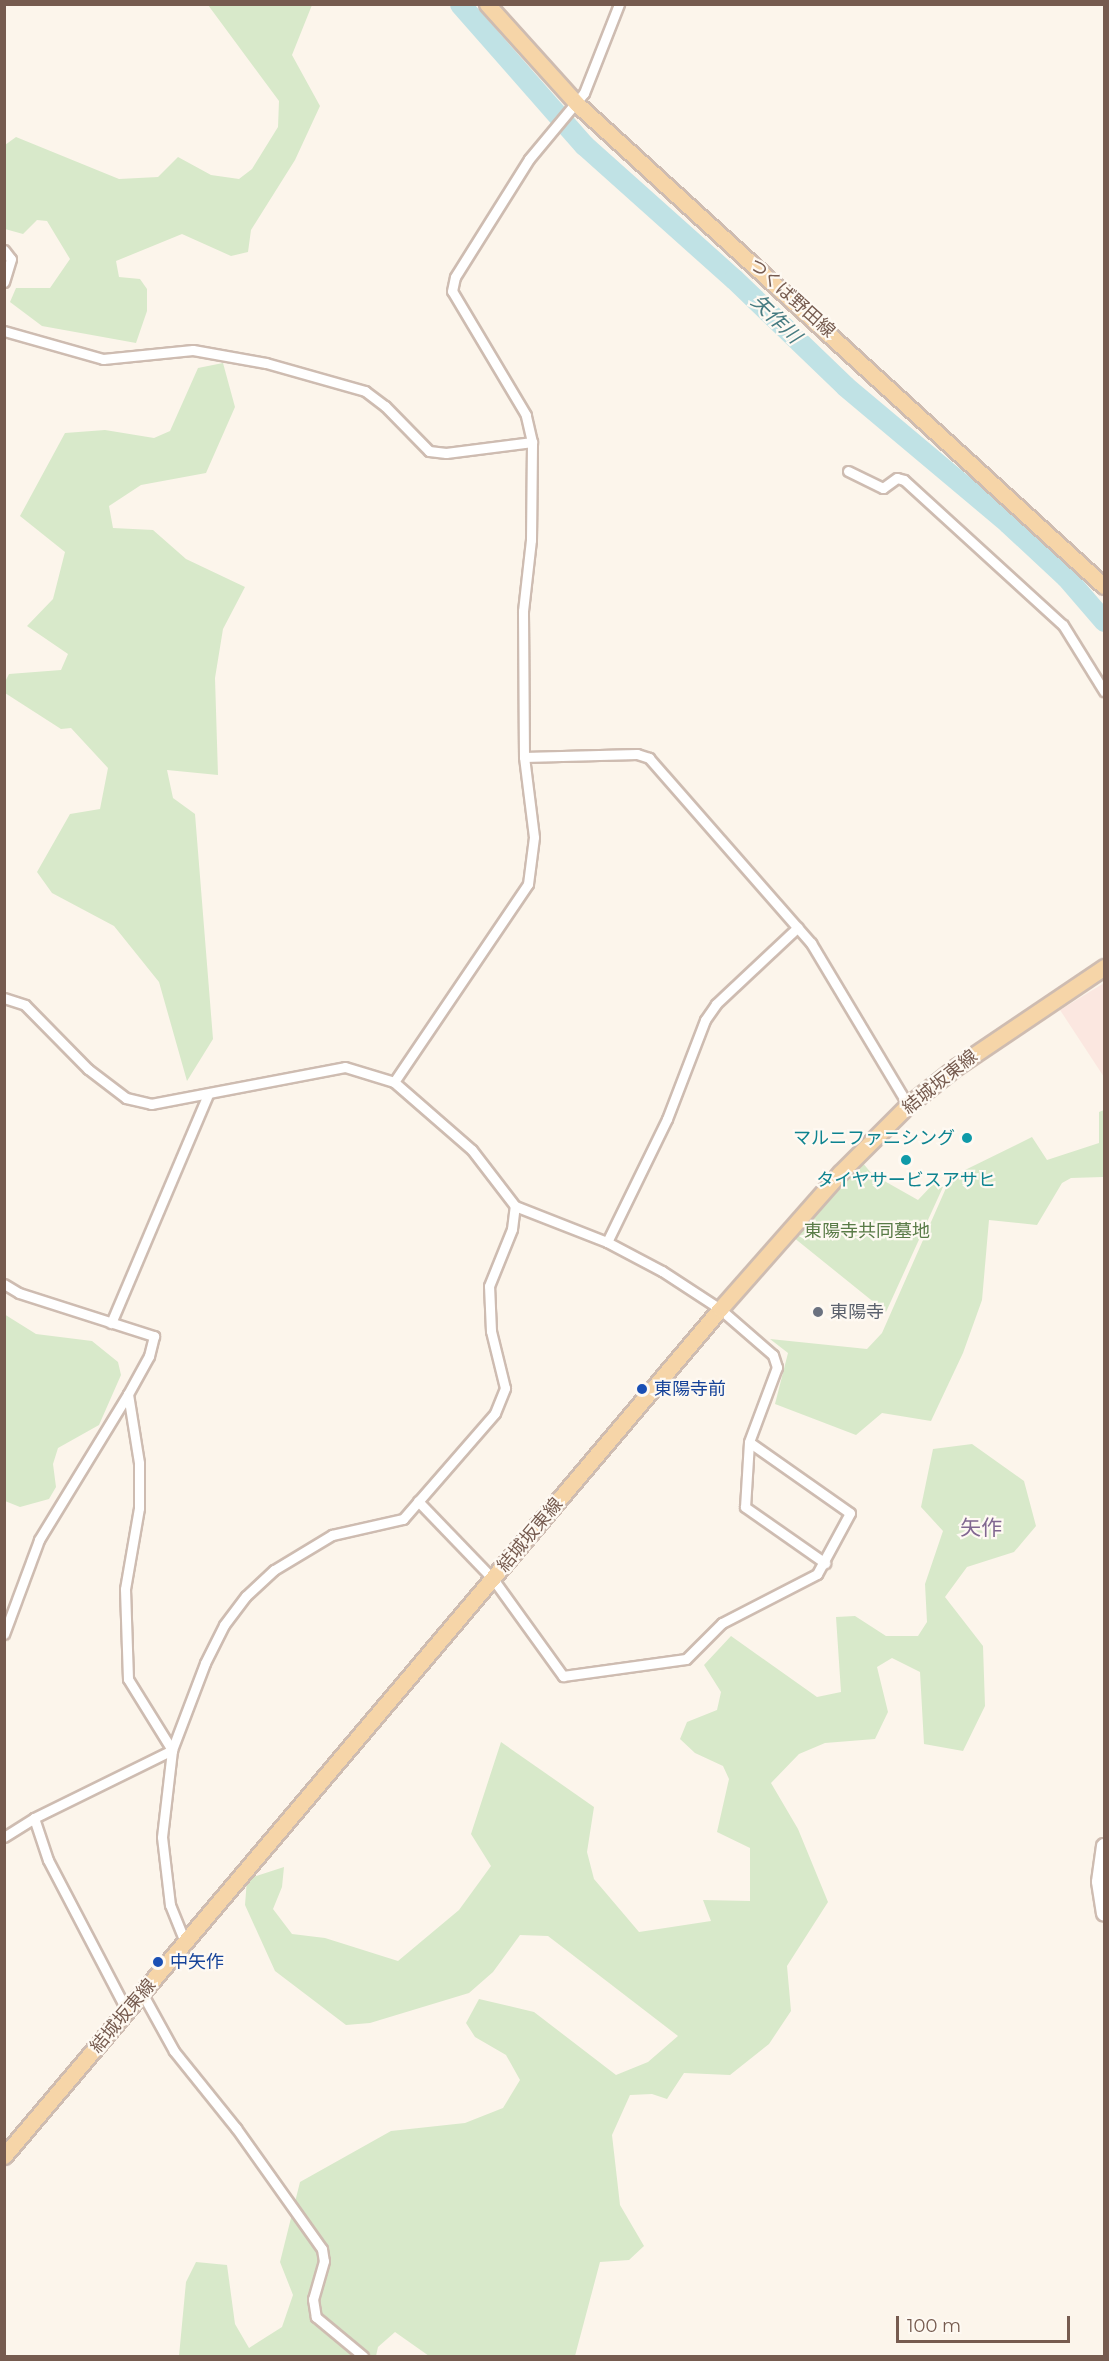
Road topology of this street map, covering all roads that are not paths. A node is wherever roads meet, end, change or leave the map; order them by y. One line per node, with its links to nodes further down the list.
1 (487, 4): 3 (main road, つくば野田線)
2 (619, 4): 3 (street)
3 (572, 108): 7 (street); 9 (main road, つくば野田線)
4 (4, 249): 5 (street)
5 (4, 282)
6 (4, 331): 7 (street)
7 (532, 442): 11 (street)
8 (848, 471): 10 (street)
9 (1104, 586)
10 (1104, 691)
11 (524, 757): 12 (street); 15 (street)
12 (798, 927): 17 (street); 19 (street)
13 (1104, 967): 17 (main road, 結城坂東線)
14 (4, 998): 16 (street)
15 (394, 1082): 16 (street); 18 (street)
16 (208, 1095): 22 (street)
17 (908, 1106): 21 (main road, 結城坂東線)
18 (515, 1206): 19 (street); 25 (street)
19 (607, 1242): 21 (street)
20 (4, 1284): 22 (street)
21 (720, 1309): 24 (street); 27 (main road, 結城坂東線)
22 (111, 1323): 23 (street)
23 (129, 1394): 28 (street); 29 (street)
24 (749, 1442): 26 (street); 26 (street)
25 (418, 1501): 27 (street); 29 (street)
26 (825, 1563): 27 (street)
27 (493, 1579): 34 (main road, 結城坂東線)
28 (4, 1634)
29 (172, 1750): 30 (street); 34 (street)
30 (34, 1818): 31 (street); 36 (street)
31 (4, 1837)
32 (1104, 1846): 33 (street)
33 (1104, 1914)
34 (185, 1942): 35 (main road, 結城坂東線)
35 (142, 1993): 36 (main road, 結城坂東線); 38 (street)
36 (127, 2011): 37 (main road, 結城坂東線)
37 (4, 2156)
38 (363, 2356)

